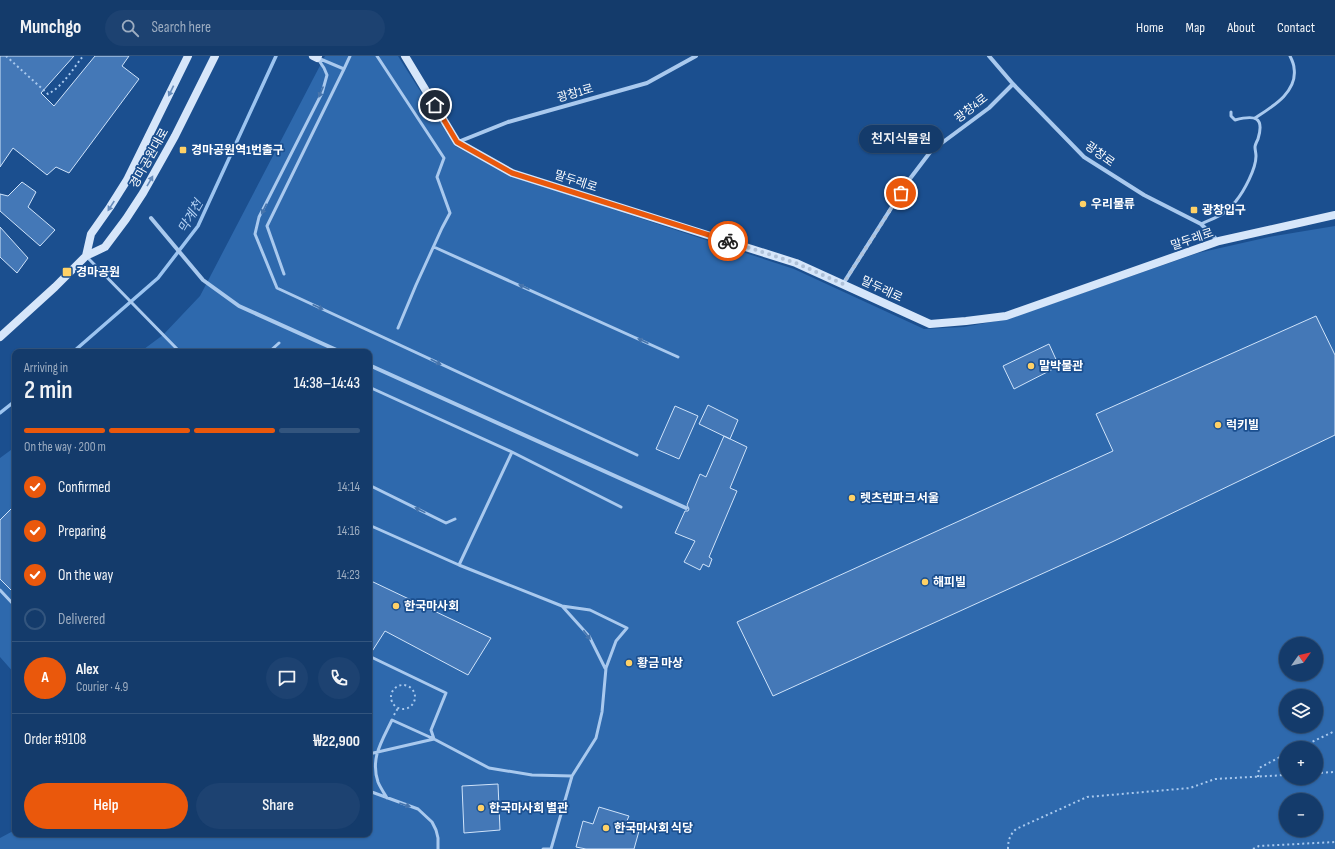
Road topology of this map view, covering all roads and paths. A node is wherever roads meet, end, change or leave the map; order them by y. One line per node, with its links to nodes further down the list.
1 (6, 56): 2 (path)
2 (83, 56)
3 (188, 56): 22 (street, 경마공원대로, one-way to 22)
4 (215, 56): 22 (street, 경마공원대로, one-way to 4)
5 (350, 56): 12 (lane)
6 (377, 56): 21 (lane)
7 (405, 56): 16 (street, 말두레로)
8 (696, 56): 16 (street, 광창1로)
9 (989, 56): 13 (street, 광창로)
10 (1290, 56): 15 (lane)
11 (316, 57): 12 (lane); 35 (lane, one-way to 35)
12 (344, 69): 23 (lane)
13 (1013, 84): 19 (street, 광창로); 24 (street, 광창4로)
14 (1231, 112): 15 (lane)
15 (1254, 118): 19 (lane)
16 (457, 142): 24 (street, 말두레로)
17 (1335, 215): 20 (street, 말두레로)
18 (151, 218): 30 (street)
19 (1201, 224): 20 (street, 광창로)
20 (1219, 242): 24 (street, 말두레로)
21 (434, 247): 25 (lane); 31 (lane, one-way to 21)
22 (86, 256): 26 (street, 경마공원대로); 28 (lane)
23 (284, 274)
24 (843, 284)
25 (398, 328)
26 (0, 337)
27 (279, 343): 29 (lane)
28 (177, 349)
29 (272, 349)
30 (334, 349)
31 (678, 357)
32 (372, 366): 38 (street)
33 (372, 388): 34 (lane)
34 (512, 452): 37 (lane); 41 (lane)
35 (637, 455)
36 (372, 486): 39 (lane, one-way to 36)
37 (621, 507)
38 (686, 508)
39 (455, 519)
40 (372, 526): 41 (lane)
41 (459, 565): 44 (lane)
42 (0, 590): 43 (lane)
43 (12, 603)
44 (562, 606): 46 (lane, one-way to 46); 46 (lane)
45 (372, 657): 49 (lane)
46 (606, 668): 56 (lane)
47 (392, 698): 47 (path)
48 (1335, 731): 50 (path)
49 (434, 739): 51 (lane); 51 (lane); 56 (lane)
50 (1314, 741)
51 (376, 752): 52 (lane); 60 (lane)
52 (372, 753)
53 (1279, 758): 58 (path)
54 (1335, 772): 55 (path)
55 (1323, 773)
56 (572, 776): 64 (lane)
57 (1279, 776): 58 (path)
58 (1258, 777): 65 (path)
59 (372, 792): 60 (lane)
60 (387, 798): 62 (lane, one-way to 62)
61 (1335, 842): 66 (path)
62 (438, 849)
63 (543, 849): 64 (lane)
64 (551, 849)
65 (1008, 849)
66 (1253, 849)

